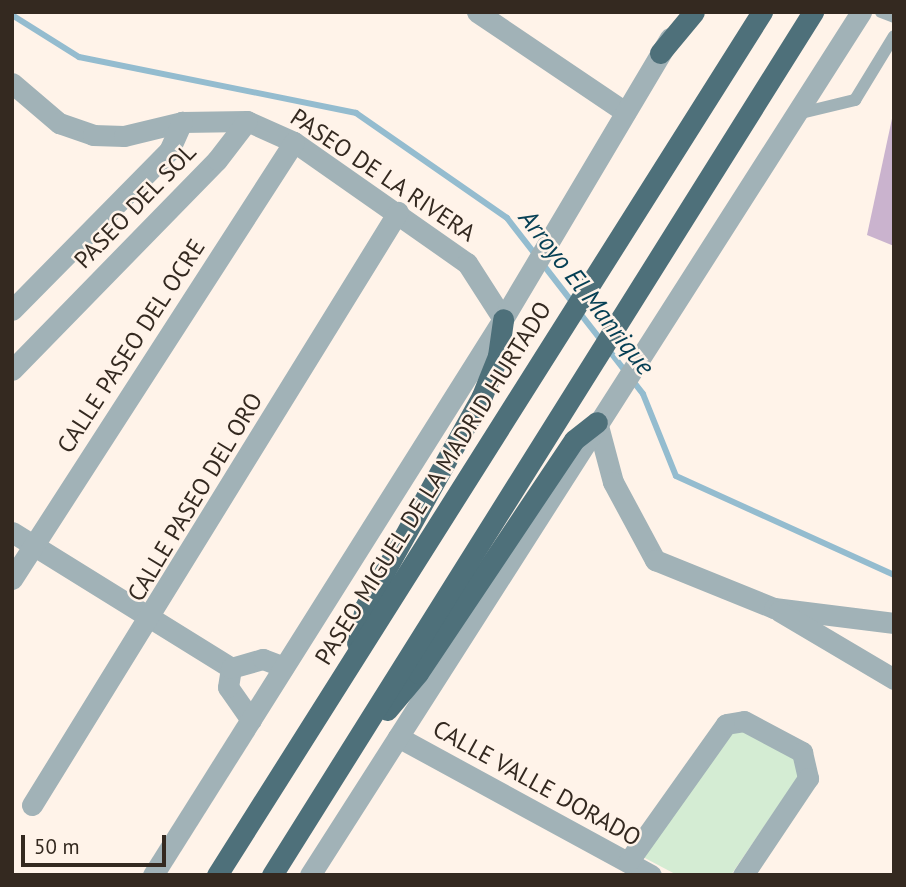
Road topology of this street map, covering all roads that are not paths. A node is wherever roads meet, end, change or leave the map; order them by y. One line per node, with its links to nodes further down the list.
1 (477, 12): 12 (street)
2 (686, 12): 10 (street)
3 (694, 12): 10 (highway)
4 (762, 12): 28 (highway, PASEO MIGUEL DE LA MADRID HURTADO)
5 (813, 12): 34 (highway)
6 (861, 12): 13 (street)
7 (881, 12): 8 (lane)
8 (894, 17)
9 (894, 36): 13 (lane)
10 (660, 53): 12 (street)
11 (12, 83): 15 (street, PASEO DEL SOL)
12 (625, 112): 19 (street)
13 (796, 114): 21 (street)
14 (247, 121): 15 (street, PASEO DEL SOL); 16 (street, PASEO DE LA RIVERA); 20 (street, PASEO DEL SOL)
15 (182, 122): 18 (street, PASEO DEL SOL)
16 (294, 142): 17 (street, PASEO DE LA RIVERA); 23 (street, CALLE PASEO DEL OCRE)
17 (398, 212): 19 (street, PASEO DE LA RIVERA); 26 (street, CALLE PASEO DEL ORO)
18 (12, 310)
19 (503, 319): 28 (highway); 29 (street)
20 (12, 370)
21 (597, 422): 25 (street); 33 (street); 34 (highway)
22 (12, 532): 23 (street)
23 (33, 545): 24 (street, CALLE PASEO DEL OCRE); 26 (street)
24 (12, 579)
25 (774, 608): 27 (street); 31 (street)
26 (152, 618): 30 (street); 35 (street, CALLE PASEO DEL ORO)
27 (894, 623)
28 (353, 659): 38 (highway, PASEO MIGUEL DE LA MADRID HURTADO)
29 (284, 667): 30 (street); 32 (street)
30 (231, 668): 32 (street)
31 (894, 679)
32 (251, 720): 37 (street)
33 (398, 737): 36 (street, CALLE VALLE DORADO); 40 (street)
34 (340, 764): 39 (highway)
35 (32, 806)
36 (628, 862): 41 (street, CALLE VALLE DORADO); 42 (street)
37 (153, 875)
38 (217, 875)
39 (272, 875)
40 (310, 875)
41 (651, 875)
42 (743, 875)

